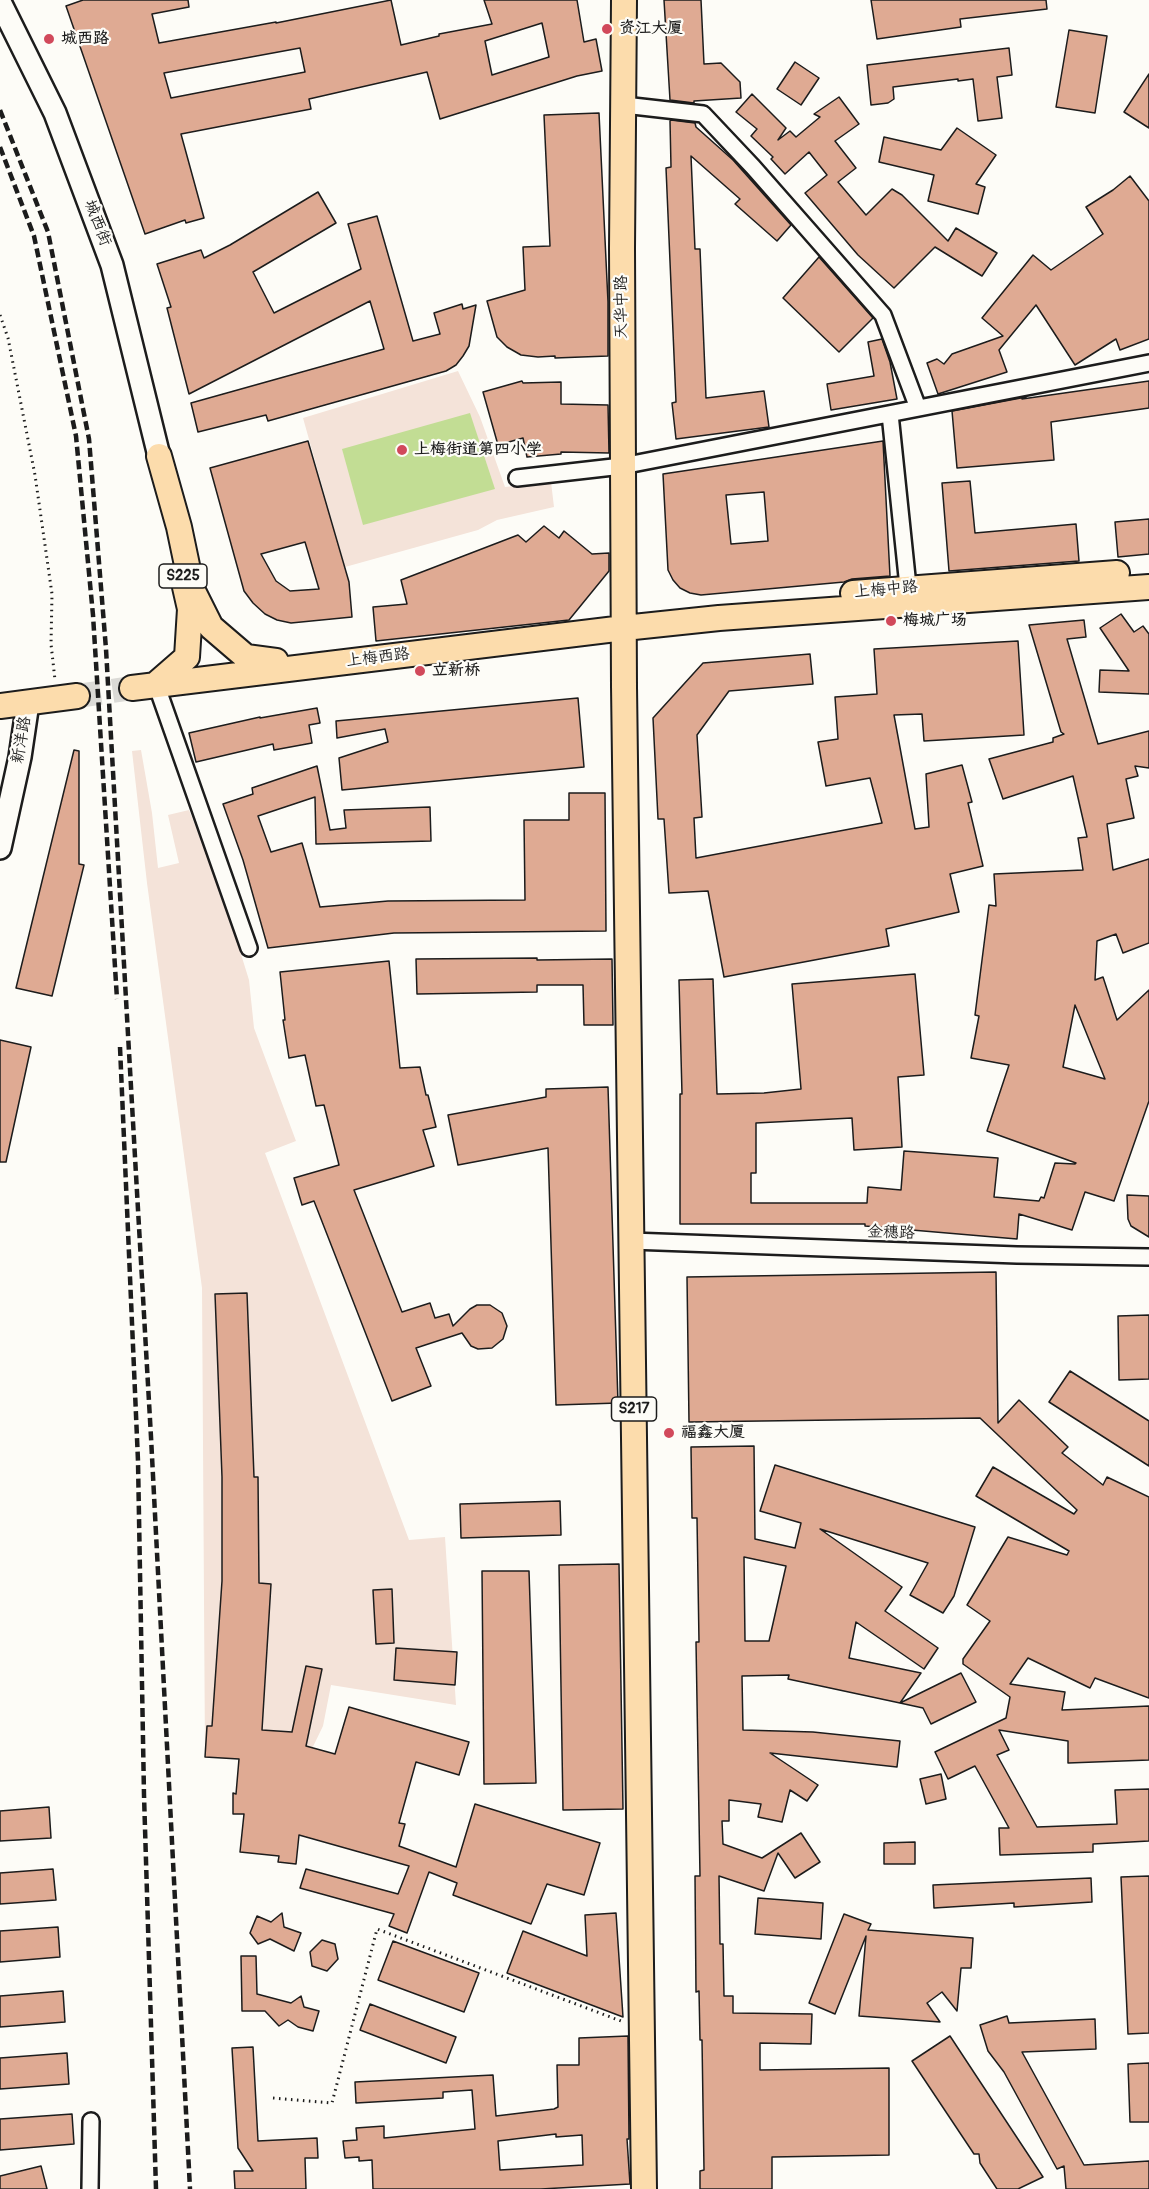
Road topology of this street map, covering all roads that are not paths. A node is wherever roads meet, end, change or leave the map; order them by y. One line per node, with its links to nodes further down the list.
1 (624, 0): 3 (main road, 天华中路); 4 (main road)
2 (0, 2): 8 (main road, 城西街)
3 (624, 105): 4 (main road, 天华中路); 6 (street)
4 (623, 164): 9 (main road, 天华中路)
5 (1149, 363): 6 (street)
6 (918, 408): 7 (street)
7 (890, 414): 9 (street); 13 (street)
8 (159, 456): 15 (main road, 城西街); 16 (main road, 城西街 / S225)
9 (622, 466): 10 (street); 14 (main road, 天华中路)
10 (518, 477)
11 (1149, 570): 13 (main road, 上梅中路)
12 (1149, 587): 13 (main road, 上梅中路)
13 (909, 596): 14 (main road, 上梅中路)
14 (624, 621): 15 (main road, 上梅西路); 23 (main road, S217)
15 (310, 666): 16 (main road, 上梅西路)
16 (156, 684): 17 (main road, 上梅西路); 22 (street)
17 (132, 688)
18 (77, 696): 19 (main road)
19 (28, 703): 20 (main road); 21 (main road, 新洋路)
20 (0, 706)
21 (0, 848)
22 (249, 948)
23 (632, 1241): 24 (street, 金穗路); 27 (main road, S217)
24 (1149, 1257)
25 (92, 2121): 26 (street)
26 (90, 2189)
27 (644, 2189)

